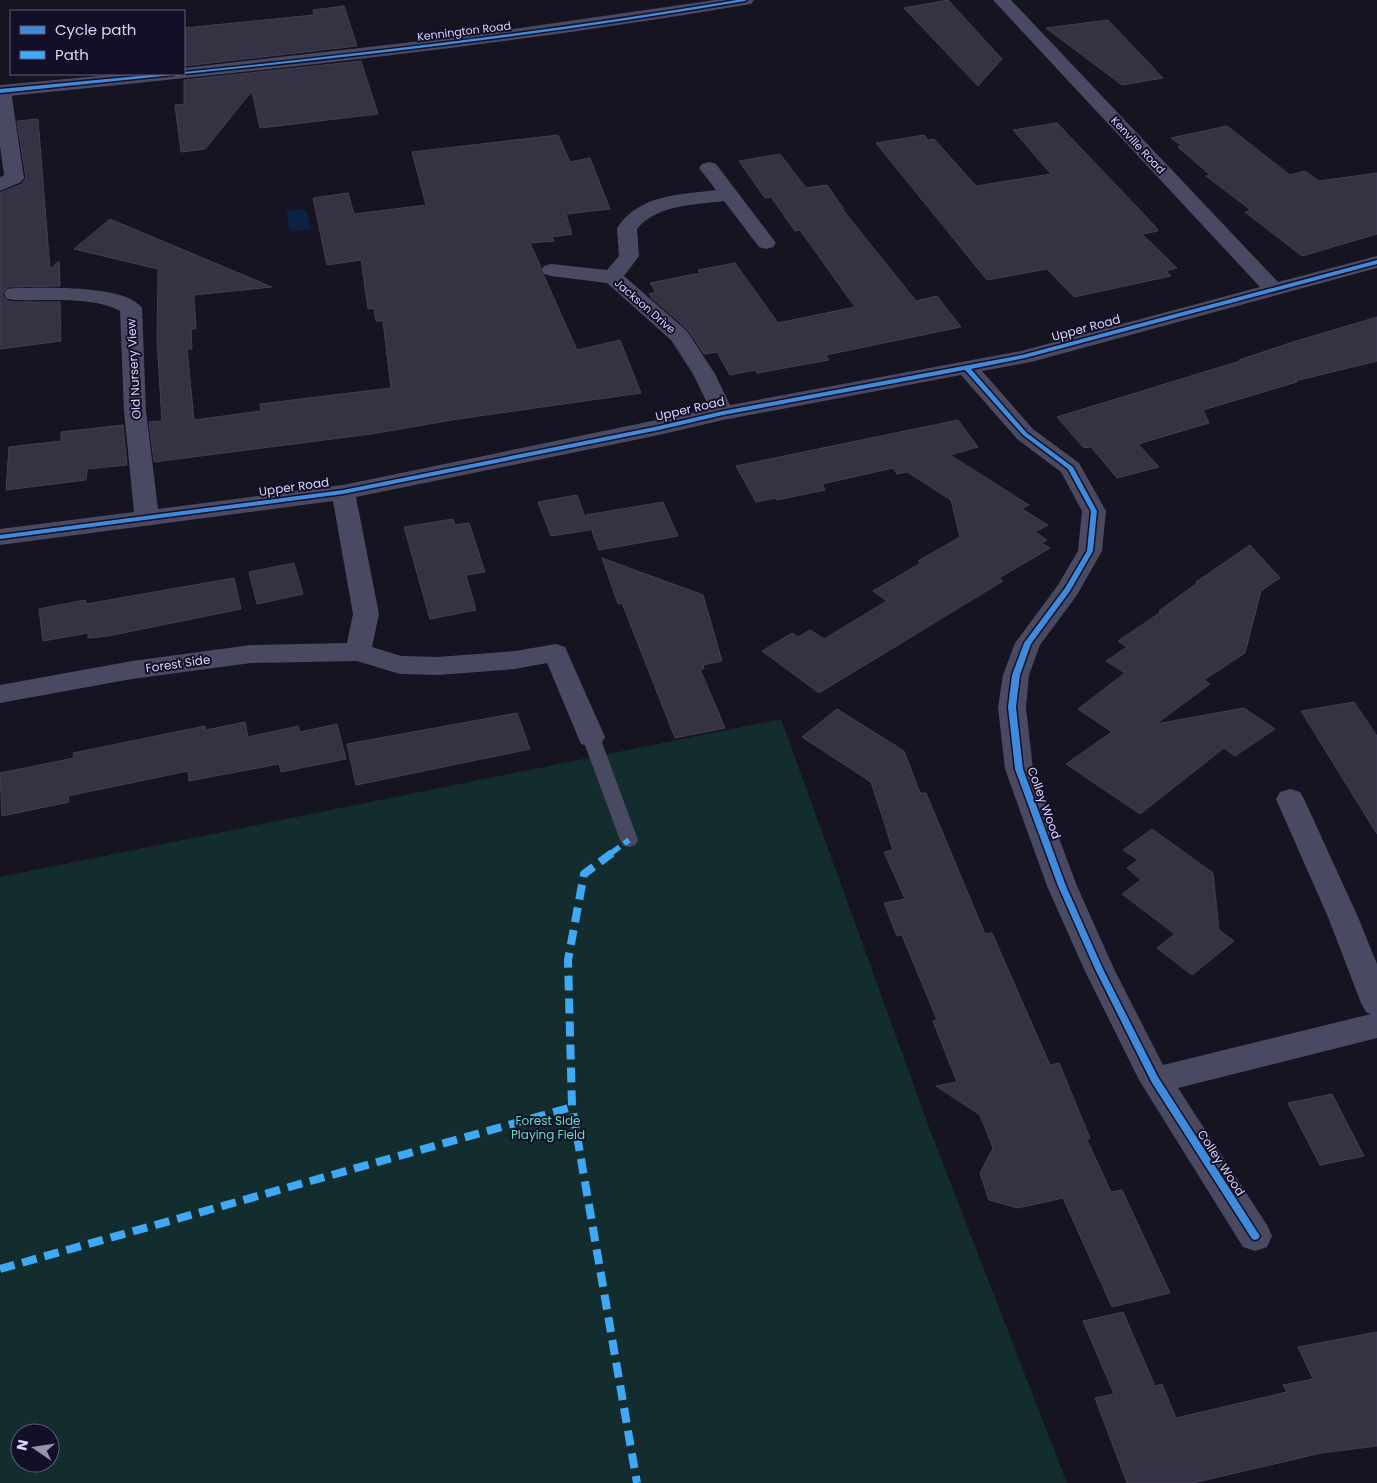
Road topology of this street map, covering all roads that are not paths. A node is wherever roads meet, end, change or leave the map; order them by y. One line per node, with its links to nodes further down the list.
1 (744, 0): 3 (street, Kennington Road)
2 (1002, 0): 13 (street, Kenville Road)
3 (185, 73)
4 (163, 75): 5 (street)
5 (1, 91): 7 (street)
6 (709, 168): 8 (street)
7 (0, 185)
8 (729, 194): 9 (street); 12 (street, Jackson Drive)
9 (766, 243)
10 (1377, 262): 13 (street, Upper Road)
11 (551, 270): 12 (street, Jackson Drive)
12 (613, 278): 16 (street, Jackson Drive)
13 (1274, 290): 15 (street, Upper Road)
14 (15, 294): 18 (street, Old Nursery View)
15 (966, 368): 16 (street, Upper Road); 27 (street, Colley Wood)
16 (723, 413): 17 (street, Upper Road)
17 (343, 492): 18 (street, Upper Road); 20 (street)
18 (147, 518): 19 (street, Upper Road)
19 (0, 537)
20 (358, 652): 21 (street, Forest Side); 22 (street, Forest Side)
21 (0, 694)
22 (591, 737): 24 (lane)
23 (1290, 799): 25 (street)
24 (629, 840)
25 (1377, 1003)
26 (1377, 1026): 27 (street)
27 (1155, 1080): 28 (street, Colley Wood)
28 (1255, 1236)

